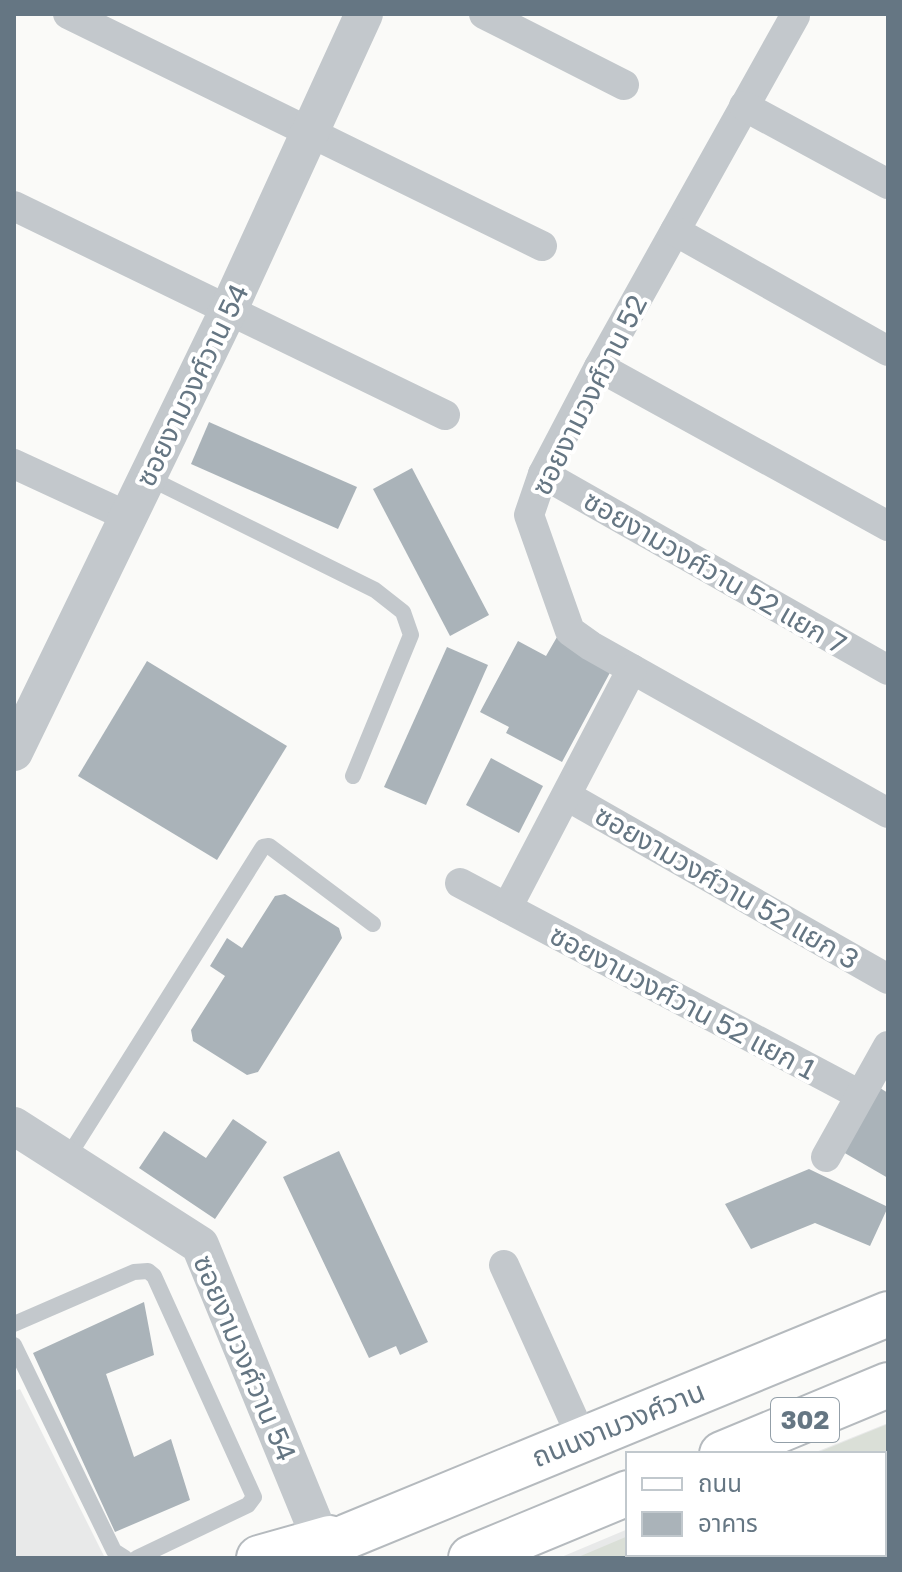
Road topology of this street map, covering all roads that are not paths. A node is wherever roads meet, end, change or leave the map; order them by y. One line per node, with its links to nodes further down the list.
1 (68, 14): 7 (street)
2 (364, 14): 7 (street, ซอยงามวงศ์วาน 54)
3 (484, 14): 5 (street)
4 (795, 16): 6 (street, ซอยงามวงศ์วาน 52)
5 (624, 85)
6 (744, 106): 8 (street); 10 (street, ซอยงามวงศ์วาน 52)
7 (306, 133): 11 (street); 12 (street, ซอยงามวงศ์วาน 54)
8 (888, 184)
9 (14, 206): 12 (street)
10 (675, 231): 13 (street); 14 (street, ซอยงามวงศ์วาน 52)
11 (542, 246)
12 (228, 311): 15 (street); 18 (street, ซอยงามวงศ์วาน 54)
13 (888, 351)
14 (599, 367): 17 (street, ซอยงามวงศ์วาน 52); 20 (street)
15 (445, 415)
16 (14, 464): 19 (street)
17 (543, 474): 21 (street, ซอยงามวงศ์วาน 52); 22 (street, ซอยงามวงศ์วาน 52 แยก 7)
18 (147, 477): 19 (street, ซอยงามวงศ์วาน 54); 24 (lane)
19 (129, 517): 23 (street, ซอยงามวงศ์วาน 54)
20 (888, 526)
21 (632, 669): 25 (street); 26 (street, ซอยงามวงศ์วาน 52)
22 (888, 670)
23 (14, 752)
24 (353, 776)
25 (567, 796): 28 (street); 30 (street, ซอยงามวงศ์วาน 52 แยก 3)
26 (888, 813)
27 (460, 883): 28 (street, ซอยงามวงศ์วาน 52 แยก 1)
28 (507, 908): 32 (street, ซอยงามวงศ์วาน 52 แยก 1)
29 (373, 924): 35 (lane)
30 (888, 979)
31 (888, 1046): 32 (street)
32 (860, 1095): 34 (street)
33 (14, 1126): 35 (street, ซอยงามวงศ์วาน 54)
34 (826, 1157)
35 (66, 1160): 44 (street, ซอยงามวงศ์วาน 54)
36 (504, 1265): 41 (street)
37 (888, 1314): 41 (main road, ถนนงามวงศ์วาน / 302)
38 (14, 1324): 46 (lane)
39 (14, 1345): 45 (lane)
40 (888, 1385): 42 (main road, 302)
41 (582, 1438): 44 (main road, ถนนงามวงศ์วาน / 302)
42 (727, 1452)
43 (626, 1494): 48 (main road)
44 (324, 1545): 47 (main road, ถนนงามวงศ์วาน / 302)
45 (125, 1558)
46 (137, 1558)
47 (259, 1558)
48 (471, 1558)

